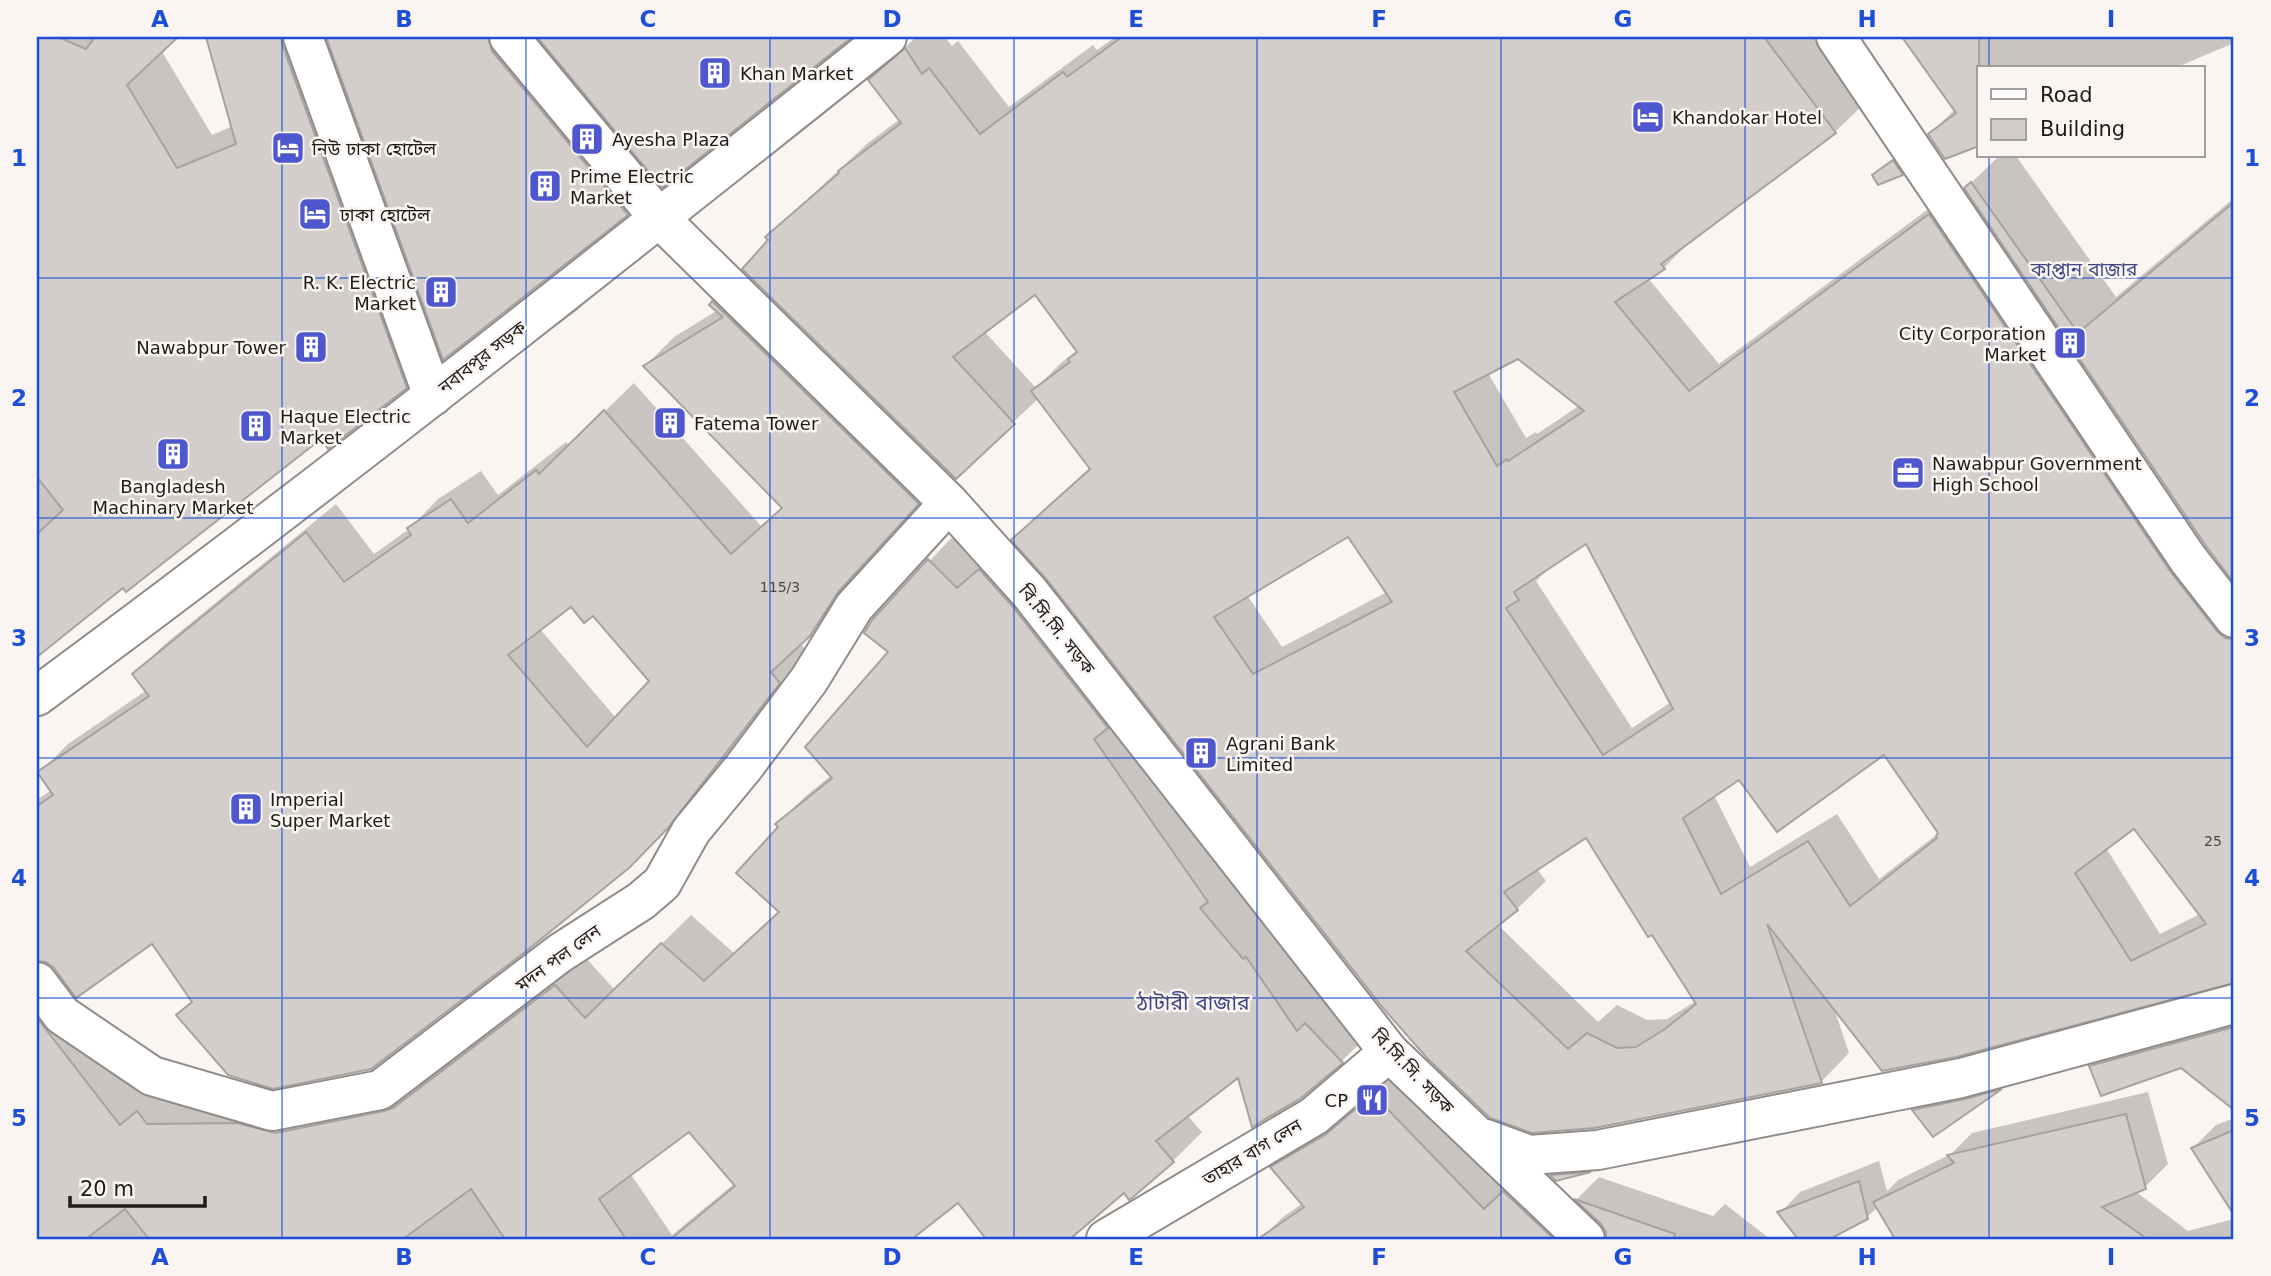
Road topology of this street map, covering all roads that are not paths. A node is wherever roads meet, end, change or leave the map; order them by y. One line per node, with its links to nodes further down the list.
1 (303, 37): 6 (street)
2 (509, 37): 5 (street, বি.সি.সি. সড়ক)
3 (887, 37): 5 (street, নবাবপুর সড়ক)
4 (1836, 37): 8 (street)
5 (659, 218): 6 (street, নবাবপুর সড়ক); 7 (street, বি.সি.সি. সড়ক)
6 (433, 396): 9 (street, নবাবপুর সড়ক)
7 (949, 503): 10 (street, মদন পল লেন); 12 (street, বি.সি.সি. সড়ক)
8 (2234, 618)
9 (37, 696)
10 (37, 982)
11 (2234, 1004): 13 (street)
12 (1389, 1052): 13 (street, বি.সি.সি. সড়ক); 14 (street, তাহার বাগ লেন)
13 (1478, 1136): 15 (street, বি.সি.সি. সড়ক)
14 (1106, 1239)
15 (1585, 1239)

